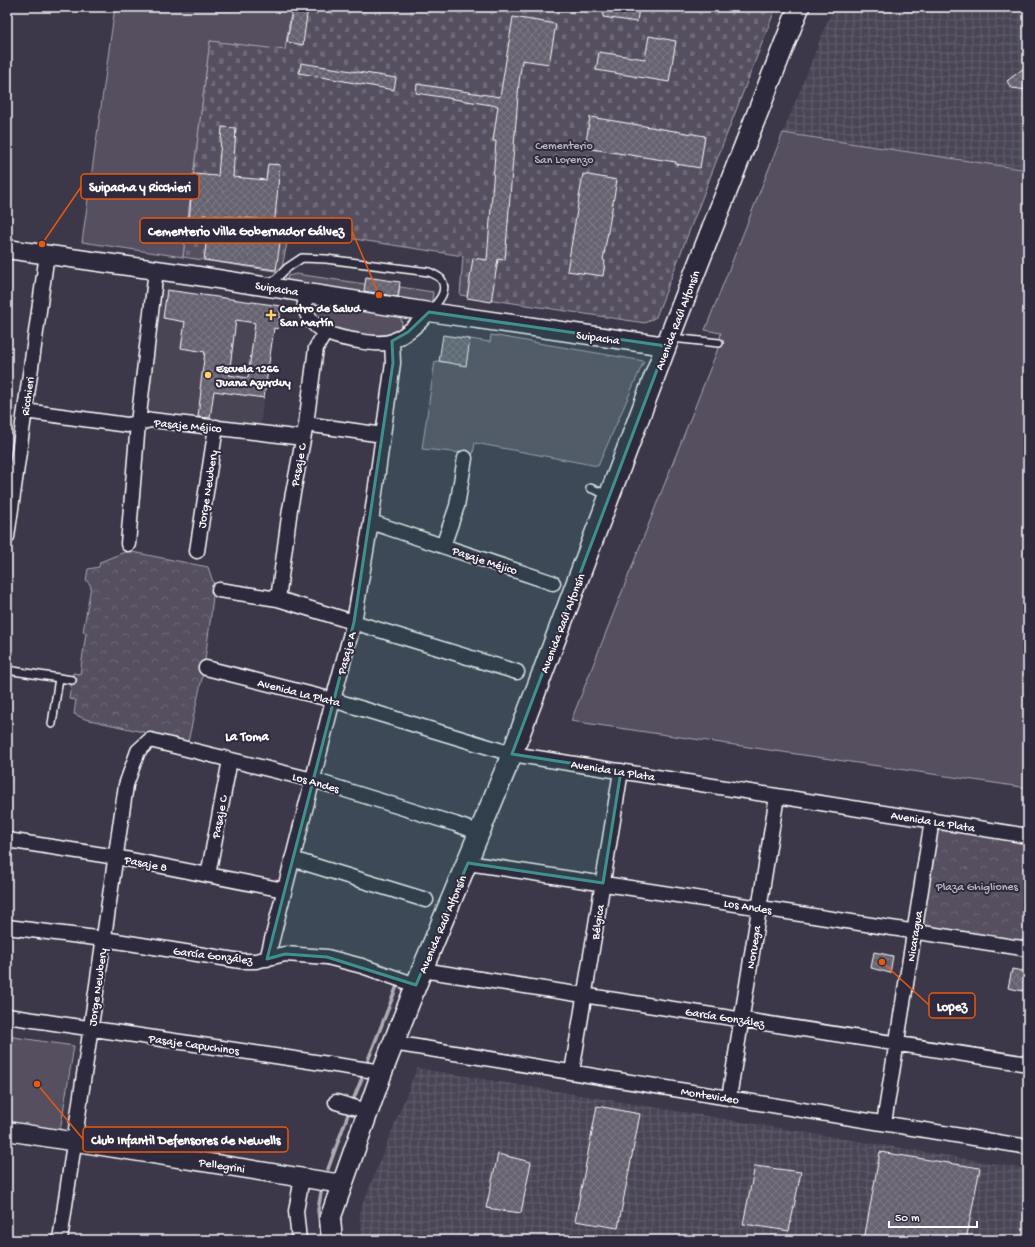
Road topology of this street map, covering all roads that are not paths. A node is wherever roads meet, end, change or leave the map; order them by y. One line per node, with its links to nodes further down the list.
1 (799, 7): 10 (main road, Avenida Raúl Alfonsín)
2 (7, 249): 3 (street, Suipacha)
3 (47, 254): 4 (street, Suipacha); 12 (street, Ricchieri)
4 (156, 270): 5 (street, Suipacha); 13 (street)
5 (268, 287): 6 (street, Suipacha); 7 (lane)
6 (306, 293): 7 (street, Suipacha); 8 (street)
7 (429, 312): 9 (street); 10 (street, Suipacha)
8 (325, 333): 9 (street); 14 (street, Pasaje C)
9 (392, 341): 16 (street, Pasaje A)
10 (668, 342): 11 (lane); 20 (main road, Avenida Raúl Alfonsín)
11 (719, 343)
12 (25, 411): 13 (street, Pasaje Méjico); 22 (street, Ricchieri)
13 (138, 423): 15 (street, Pasaje Méjico); 23 (street)
14 (306, 424): 16 (street); 17 (street, Pasaje C)
15 (216, 427): 17 (street, Pasaje Méjico); 25 (street, Jorge Newbery)
16 (383, 435): 21 (street, Pasaje A)
17 (304, 438): 28 (street, Pasaje C)
18 (465, 458): 24 (street)
19 (590, 488): 20 (lane)
20 (610, 496): 38 (main road, Avenida Raúl Alfonsín)
21 (371, 522): 24 (street, Pasaje Méjico); 29 (street, Pasaje A)
22 (7, 538)
23 (128, 544)
24 (444, 546): 26 (street, Pasaje Méjico)
25 (197, 551)
26 (553, 583)
27 (219, 590): 28 (street)
28 (278, 599): 29 (street)
29 (354, 622): 32 (street); 35 (street, Pasaje A)
30 (206, 668): 35 (street, Avenida La Plata)
31 (7, 670): 33 (lane)
32 (517, 672)
33 (59, 678): 34 (lane); 36 (lane)
34 (72, 680)
35 (333, 700): 38 (street, Avenida La Plata); 41 (street, Pasaje A)
36 (52, 724)
37 (150, 740): 39 (street, Los Andes); 47 (street, Jorge Newbery)
38 (512, 754): 40 (street, Avenida La Plata); 44 (main road, Avenida Raúl Alfonsín)
39 (230, 760): 41 (street, Los Andes); 50 (street, Pasaje C)
40 (621, 771): 42 (street, Avenida La Plata); 51 (street, Bélgica)
41 (313, 780): 44 (street, Los Andes); 48 (street, Pasaje A)
42 (777, 796): 43 (street, Avenida La Plata); 54 (street, Noruega)
43 (932, 820): 45 (street, Avenida La Plata); 56 (street, Nicaragua)
44 (480, 834): 49 (main road, Avenida Raúl Alfonsín)
45 (1028, 836)
46 (7, 840): 47 (street, Pasaje 8)
47 (116, 857): 50 (street, Pasaje 8); 57 (street, Jorge Newbery)
48 (292, 859): 52 (street, Pasaje A); 53 (street)
49 (468, 863): 51 (street, Los Andes); 60 (main road, Avenida Raúl Alfonsín)
50 (208, 875): 52 (street, Pasaje 8)
51 (603, 883): 54 (street, Los Andes); 61 (street, Bélgica)
52 (284, 890): 59 (street, Pasaje A)
53 (426, 900)
54 (760, 908): 56 (street, Los Andes); 63 (street, Noruega)
55 (7, 927): 57 (street, García González)
56 (914, 931): 58 (street, Los Andes); 66 (street, Nicaragua)
57 (104, 939): 59 (street, García González); 64 (street, Jorge Newbery)
58 (1028, 949)
59 (267, 959): 60 (street, García González)
60 (419, 977): 61 (street, García González); 65 (main road, Avenida Raúl Alfonsín)
61 (586, 995): 63 (street, García González); 69 (street, Bélgica)
62 (7, 1016): 64 (street, Pasaje Capuchinos)
63 (742, 1020): 66 (street, García González); 70 (street, Noruega)
64 (91, 1028): 68 (street, Pasaje Capuchinos); 73 (street, Jorge Newbery)
65 (393, 1043): 68 (main road, Avenida Raúl Alfonsín); 69 (street, Montevideo)
66 (896, 1044): 67 (street, García González); 71 (street, Nicaragua)
67 (1028, 1064)
68 (382, 1072): 76 (main road, Avenida Raúl Alfonsín)
69 (572, 1072): 70 (street, Montevideo)
70 (729, 1098): 71 (street, Montevideo)
71 (884, 1123): 74 (street, Montevideo)
72 (7, 1131): 73 (street, Pellegrini)
73 (74, 1141): 75 (street, Pellegrini); 77 (street, Jorge Newbery)
74 (1028, 1147)
75 (302, 1178): 76 (street, Pellegrini); 78 (street)
76 (342, 1184): 79 (main road, Avenida Raúl Alfonsín)
77 (60, 1240)
78 (299, 1240)
79 (332, 1240)

